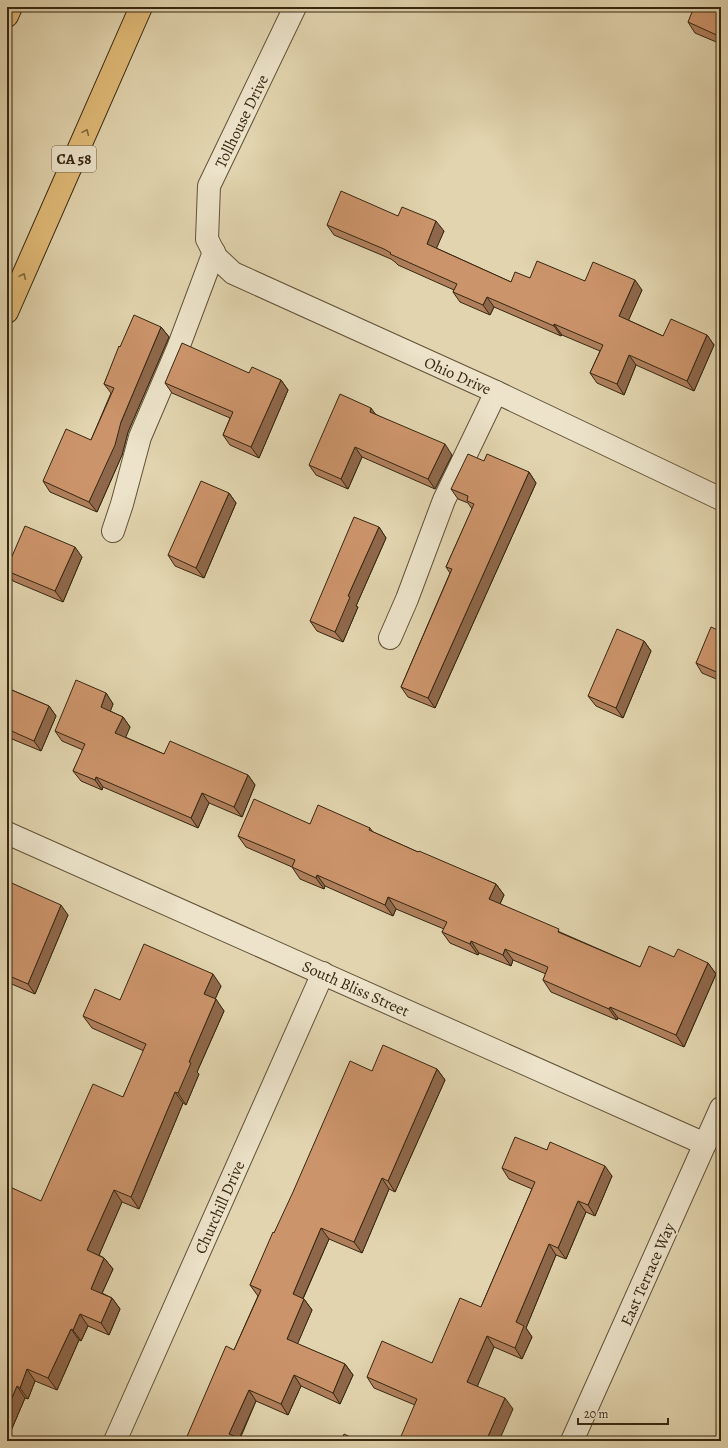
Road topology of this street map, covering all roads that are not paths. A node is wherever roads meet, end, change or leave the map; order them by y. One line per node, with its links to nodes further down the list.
1 (11, 7): 4 (highway)
2 (141, 7): 6 (highway, CA 58, one-way to 2)
3 (295, 7): 5 (street, Tollhouse Drive)
4 (7, 16)
5 (210, 245): 7 (street, Ohio Drive); 9 (street, Tollhouse Drive)
6 (7, 312)
7 (496, 392): 8 (street, Ohio Drive); 10 (street)
8 (721, 499)
9 (113, 531)
10 (390, 638)
11 (7, 833): 12 (street, South Bliss Street)
12 (323, 973): 14 (street, South Bliss Street); 15 (street, Churchill Drive)
13 (721, 1108): 14 (street, East Terrace Way)
14 (705, 1144): 16 (street, East Terrace Way)
15 (115, 1441)
16 (572, 1441)

